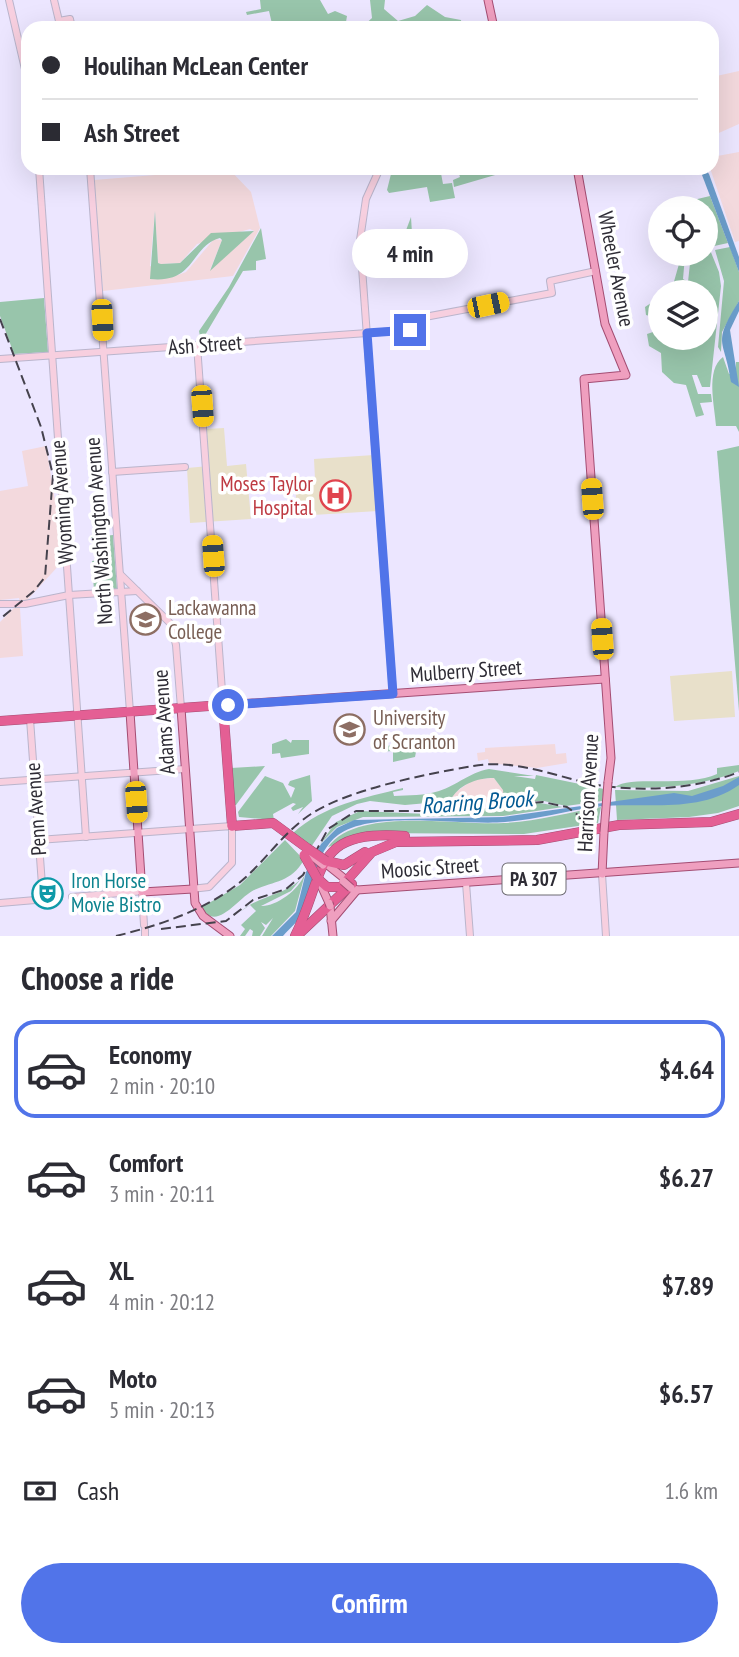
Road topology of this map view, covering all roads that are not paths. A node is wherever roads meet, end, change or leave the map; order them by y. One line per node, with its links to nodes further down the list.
1 (9, 0): 6 (main road)
2 (54, 0): 4 (main road)
3 (488, 0): 5 (main road)
4 (58, 21)
5 (492, 21)
6 (21, 52)
7 (39, 175): 15 (main road, Wyoming Avenue)
8 (91, 175): 14 (main road, North Washington Avenue)
9 (376, 175): 12 (main road)
10 (579, 175): 11 (main road, Wheeler Avenue)
11 (596, 271): 12 (main road, Ash Street); 17 (main road, Wheeler Avenue)
12 (367, 333): 13 (main road, Ash Street); 26 (main road)
13 (197, 345): 14 (main road, Ash Street); 27 (main road)
14 (104, 352): 15 (main road, Ash Street); 19 (main road, North Washington Avenue)
15 (51, 356): 16 (main road, Ash Street); 23 (main road, Wyoming Avenue)
16 (0, 359)
17 (584, 379): 25 (main road, Harrison Avenue)
18 (185, 467): 19 (main road)
19 (112, 472): 20 (main road, North Washington Avenue)
20 (120, 574): 21 (main road, North Washington Avenue); 22 (main road, Adams Avenue)
21 (121, 592): 22 (main road); 23 (main road); 29 (main road, North Washington Avenue)
22 (139, 592): 28 (main road, Adams Avenue)
23 (69, 595): 24 (main road); 30 (main road, Wyoming Avenue)
24 (0, 604)
25 (605, 679): 26 (main road, Mulberry Street); 49 (main road, Harrison Avenue, bridge)
26 (393, 694): 27 (main road, Mulberry Street)
27 (223, 705): 28 (highway, Mulberry Street); 39 (highway)
28 (181, 708): 29 (highway, Mulberry Street); 33 (main road, Adams Avenue)
29 (130, 712): 30 (highway, Mulberry Street); 34 (main road, North Washington Avenue)
30 (77, 716): 31 (highway, Mulberry Street); 35 (main road, Wyoming Avenue)
31 (30, 721): 32 (highway, Mulberry Street); 36 (main road, Penn Avenue)
32 (0, 723)
33 (184, 769): 34 (main road); 40 (main road, Adams Avenue)
34 (134, 773): 35 (main road); 41 (main road, North Washington Avenue)
35 (81, 776): 36 (main road); 42 (main road, Wyoming Avenue)
36 (34, 779): 37 (main road); 44 (main road, Penn Avenue)
37 (0, 782)
38 (739, 812): 43 (highway); 45 (highway)
39 (237, 819): 40 (main road); 46 (highway); 46 (highway); 53 (main road)
40 (190, 829): 41 (main road); 53 (main road, Adams Avenue)
41 (138, 833): 42 (main road); 54 (main road, North Washington Avenue)
42 (86, 837): 44 (main road)
43 (417, 838): 47 (highway); 62 (highway)
44 (38, 840): 57 (main road, Penn Avenue)
45 (392, 843): 50 (highway); 62 (highway)
46 (306, 851): 47 (highway, bridge); 50 (highway, bridge)
47 (323, 862): 52 (main road, bridge)
48 (739, 862): 49 (main road, Moosic Street / PA 307)
49 (602, 874): 51 (main road, Moosic Street / PA 307); 65 (main road)
50 (318, 879): 59 (main road)
51 (466, 883): 52 (main road, Moosic Street / PA 307); 64 (main road)
52 (354, 888): 59 (main road)
53 (193, 890): 54 (main road); 61 (main road)
54 (142, 892): 55 (main road); 60 (main road)
55 (72, 897)
56 (59, 898): 57 (main road)
57 (43, 899): 58 (main road)
58 (0, 903)
59 (331, 921): 63 (main road)
60 (145, 930)
61 (230, 936)
62 (297, 936)
63 (333, 936)
64 (470, 936)
65 (606, 936)

